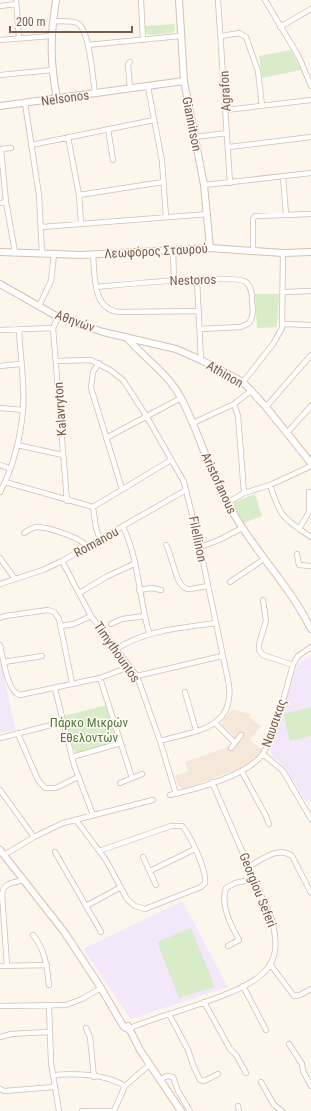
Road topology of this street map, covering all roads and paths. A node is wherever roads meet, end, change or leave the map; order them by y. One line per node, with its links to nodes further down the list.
1 (56, 0): 9 (street)
2 (140, 0): 16 (street)
3 (179, 0): 12 (street, Giannitson)
4 (218, 0): 13 (street, Agrafon)
5 (265, 0): 10 (street)
6 (16, 2): 7 (street); 14 (street)
7 (0, 6)
8 (311, 10): 10 (street)
9 (53, 21): 11 (street); 17 (street)
10 (280, 27): 22 (street)
11 (51, 36): 14 (street); 19 (street)
12 (180, 36): 16 (street); 21 (street, Giannitson)
13 (222, 36): 30 (street); 31 (street, Agrafon)
14 (19, 38): 15 (street)
15 (0, 40)
16 (143, 40): 17 (street)
17 (88, 45): 25 (street)
18 (130, 62): 24 (street)
19 (52, 70): 20 (street); 26 (street)
20 (0, 75)
21 (184, 81): 23 (street, Nelsonos); 36 (street, Giannitson)
22 (311, 86)
23 (148, 87): 24 (street, Nelsonos); 32 (street)
24 (130, 89): 25 (street, Nelsonos)
25 (95, 94): 26 (street, Nelsonos)
26 (57, 99): 28 (street, Nelsonos)
27 (311, 100): 30 (street)
28 (25, 103): 29 (street, Nelsonos); 38 (street)
29 (0, 106)
30 (262, 106): 31 (street)
31 (226, 110): 34 (street, Agrafon)
32 (154, 120): 33 (street); 45 (street)
33 (108, 129): 35 (street); 42 (street)
34 (227, 133): 36 (street); 39 (street, Agrafon)
35 (68, 137): 38 (street); 48 (street)
36 (195, 137): 47 (street, Giannitson)
37 (311, 137): 39 (street)
38 (31, 145): 56 (street)
39 (229, 147): 46 (street, Agrafon)
40 (11, 148): 41 (street)
41 (0, 149): 49 (street)
42 (113, 160)
43 (311, 173): 44 (street)
44 (283, 177): 46 (street); 52 (street)
45 (163, 182): 48 (street); 54 (street)
46 (230, 183): 47 (street)
47 (204, 185): 51 (street, Giannitson)
48 (79, 195): 55 (street)
49 (6, 202): 50 (street); 61 (street)
50 (0, 203)
51 (208, 214): 54 (street); 57 (street, Giannitson)
52 (286, 214): 53 (street); 59 (street)
53 (311, 214)
54 (166, 218): 55 (street)
55 (81, 224): 56 (street)
56 (42, 227): 64 (street)
57 (210, 248): 58 (street, Λεωφόρος Σταυρού); 59 (street, Λεωφόρος Σταυρού)
58 (173, 249): 66 (street, Λεωφόρος Σταυρού); 68 (street)
59 (253, 251): 63 (street, Λεωφόρος Σταυρού)
60 (0, 252): 61 (street, Λεωφόρος Σταυρού)
61 (14, 252): 64 (street, Λεωφόρος Σταυρού)
62 (311, 252): 63 (street, Λεωφόρος Σταυρού)
63 (283, 253): 72 (street)
64 (42, 254): 65 (street, Λεωφόρος Σταυρού)
65 (54, 254): 66 (street, Λεωφόρος Σταυρού); 73 (street)
66 (93, 254): 70 (street)
67 (197, 280): 68 (street, Nestoros); 74 (street); 80 (street, Nestoros)
68 (174, 281): 70 (street, Nestoros)
69 (0, 284): 73 (street, Αθηνών)
70 (96, 287): 74 (street)
71 (311, 291): 72 (street)
72 (283, 292): 76 (street)
73 (39, 306): 75 (street, Αθηνών)
74 (199, 311): 80 (street)
75 (58, 317): 78 (street, Kalavryton); 82 (street, Αθηνών)
76 (283, 324): 77 (street); 89 (street)
77 (311, 325)
78 (53, 328): 79 (street); 85 (street, Kalavryton)
79 (19, 329): 81 (street); 87 (street)
80 (200, 329): 84 (street)
81 (0, 330)
82 (129, 338): 84 (street, Athinon); 91 (street, Aristofanous)
83 (311, 355): 94 (street)
84 (202, 360): 89 (street, Athinon)
85 (56, 361): 86 (street, Filellinon); 104 (street, Kalavryton)
86 (99, 363): 99 (street, Filellinon); 102 (street)
87 (20, 364): 88 (street); 96 (street)
88 (0, 366)
89 (243, 382): 90 (street, Athinon)
90 (252, 390): 92 (street); 94 (street, Athinon)
91 (181, 398): 99 (street); 100 (street, Aristofanous)
92 (234, 404): 100 (street); 115 (street)
93 (311, 406): 97 (street)
94 (266, 407): 101 (street, Athinon)
95 (0, 408): 96 (street)
96 (23, 410): 103 (street)
97 (307, 412): 98 (street); 101 (street)
98 (311, 415)
99 (147, 417): 102 (street); 105 (street, Filellinon)
100 (193, 423): 117 (street, Aristofanous)
101 (287, 433): 106 (street, Athinon)
102 (106, 438): 111 (street)
103 (17, 445): 104 (street); 108 (street)
104 (63, 455): 116 (street, Kalavryton)
105 (171, 460): 111 (street); 112 (street, Filellinon)
106 (311, 464): 110 (street)
107 (0, 465): 108 (street)
108 (9, 468): 109 (street)
109 (5, 482): 113 (street); 116 (street)
110 (270, 485): 115 (street); 121 (street)
111 (122, 489): 118 (street)
112 (186, 490): 119 (street, Romanou); 127 (street, Filellinon)
113 (0, 492)
114 (309, 492): 121 (street)
115 (244, 493): 117 (street)
116 (67, 501): 118 (street)
117 (227, 503): 120 (street, Aristofanous)
118 (93, 506): 124 (street)
119 (123, 527): 124 (street, Romanou); 132 (street)
120 (242, 528): 127 (street); 130 (street, Aristofanous)
121 (299, 529): 123 (street)
122 (24, 533): 126 (street)
123 (311, 537)
124 (100, 539): 126 (street, Romanou)
125 (166, 545): 137 (street)
126 (86, 546): 131 (street, Romanou)
127 (200, 548): 137 (street, Filellinon)
128 (297, 554): 133 (street)
129 (0, 558): 134 (street)
130 (264, 559): 135 (street); 148 (street, Aristofanous)
131 (62, 561): 134 (street, Romanou); 140 (street, Timythountos)
132 (134, 564): 138 (street); 140 (street)
133 (311, 566)
134 (15, 579): 136 (street, Romanou)
135 (230, 582)
136 (0, 584)
137 (207, 586): 145 (street, Filellinon)
138 (139, 590): 139 (street); 143 (street)
139 (161, 590)
140 (80, 593): 142 (street, Timythountos)
141 (263, 600): 157 (street)
142 (91, 616): 147 (street); 152 (street, Timythountos)
143 (144, 616): 146 (street); 149 (street)
144 (0, 618): 147 (street)
145 (215, 623): 149 (street); 154 (street, Filellinon)
146 (110, 624)
147 (61, 626): 160 (street)
148 (311, 629)
149 (149, 633): 152 (street)
150 (0, 645): 155 (street)
151 (311, 647): 157 (street, Ναυσικας)
152 (116, 649): 156 (street, Timythountos)
153 (42, 656): 155 (street)
154 (222, 656): 158 (street); 164 (street, Filellinon)
155 (4, 662): 161 (street)
156 (127, 665): 158 (street, Timythountos); 159 (street)
157 (293, 665): 173 (street, Ναυσικας)
158 (137, 676): 169 (street, Timythountos)
159 (100, 678): 160 (street); 170 (street)
160 (72, 683): 161 (street)
161 (55, 688): 163 (street)
162 (185, 692): 165 (street)
163 (63, 722): 166 (street); 174 (street)
164 (215, 723): 165 (street); 171 (street)
165 (196, 730): 169 (street)
166 (18, 734): 168 (street); 177 (street)
167 (241, 736): 171 (street)
168 (0, 738)
169 (160, 741): 182 (street, Timythountos)
170 (121, 743): 174 (street); 178 (street)
171 (235, 743): 172 (street)
172 (231, 748)
173 (263, 754): 175 (street, Ναυσικας); 185 (street)
174 (72, 757): 177 (street)
175 (242, 772): 179 (street, Ναυσικας); 187 (street)
176 (142, 774): 178 (street)
177 (78, 777): 184 (street)
178 (132, 778): 180 (street)
179 (212, 782): 182 (street, Ναυσικας); 194 (street, Georgiou Seferi)
180 (120, 783)
181 (0, 790): 188 (street)
182 (173, 795)
183 (153, 800): 184 (street)
184 (92, 815): 186 (street)
185 (311, 819)
186 (76, 820): 188 (street); 190 (street)
187 (268, 824)
188 (34, 837): 192 (street)
189 (195, 850): 190 (street); 195 (street); 199 (street)
190 (99, 851): 199 (street)
191 (55, 852): 201 (street)
192 (2, 853): 197 (street)
193 (143, 857): 195 (street)
194 (250, 866): 196 (street, Georgiou Seferi); 200 (street)
195 (150, 870): 198 (street)
196 (255, 879): 204 (street); 205 (street, Georgiou Seferi)
197 (24, 880): 208 (street); 211 (street)
198 (156, 885)
199 (121, 887): 201 (street)
200 (311, 894)
201 (86, 906): 202 (street)
202 (101, 932)
203 (33, 935): 206 (street)
204 (228, 946)
205 (270, 964): 210 (street, Georgiou Seferi); 212 (street)
206 (46, 965): 208 (street); 209 (street)
207 (0, 966): 208 (street)
208 (7, 966)
209 (49, 985)
210 (243, 986): 213 (street, Georgiou Seferi); 219 (street)
211 (101, 988): 215 (street); 218 (street)
212 (311, 989)
213 (204, 1002): 216 (street, Georgiou Seferi); 224 (street)
214 (0, 1006): 215 (street)
215 (49, 1006): 220 (street)
216 (169, 1014): 218 (street, Georgiou Seferi); 225 (street)
217 (86, 1028): 227 (street)
218 (128, 1029): 223 (street)
219 (266, 1030)
220 (49, 1032): 221 (street); 226 (street)
221 (0, 1037)
222 (289, 1044): 231 (street)
223 (150, 1064): 228 (street); 230 (street)
224 (246, 1073)
225 (218, 1074)
226 (53, 1075): 227 (street); 232 (street)
227 (94, 1077): 230 (street)
228 (161, 1079): 237 (street); 238 (street)
229 (261, 1082): 239 (street)
230 (125, 1086): 236 (street)
231 (311, 1086)
232 (55, 1087): 233 (street); 234 (street)
233 (0, 1089)
234 (59, 1111)
235 (82, 1111): 236 (street)
236 (113, 1111)
237 (182, 1111)
238 (190, 1111)
239 (282, 1111)

